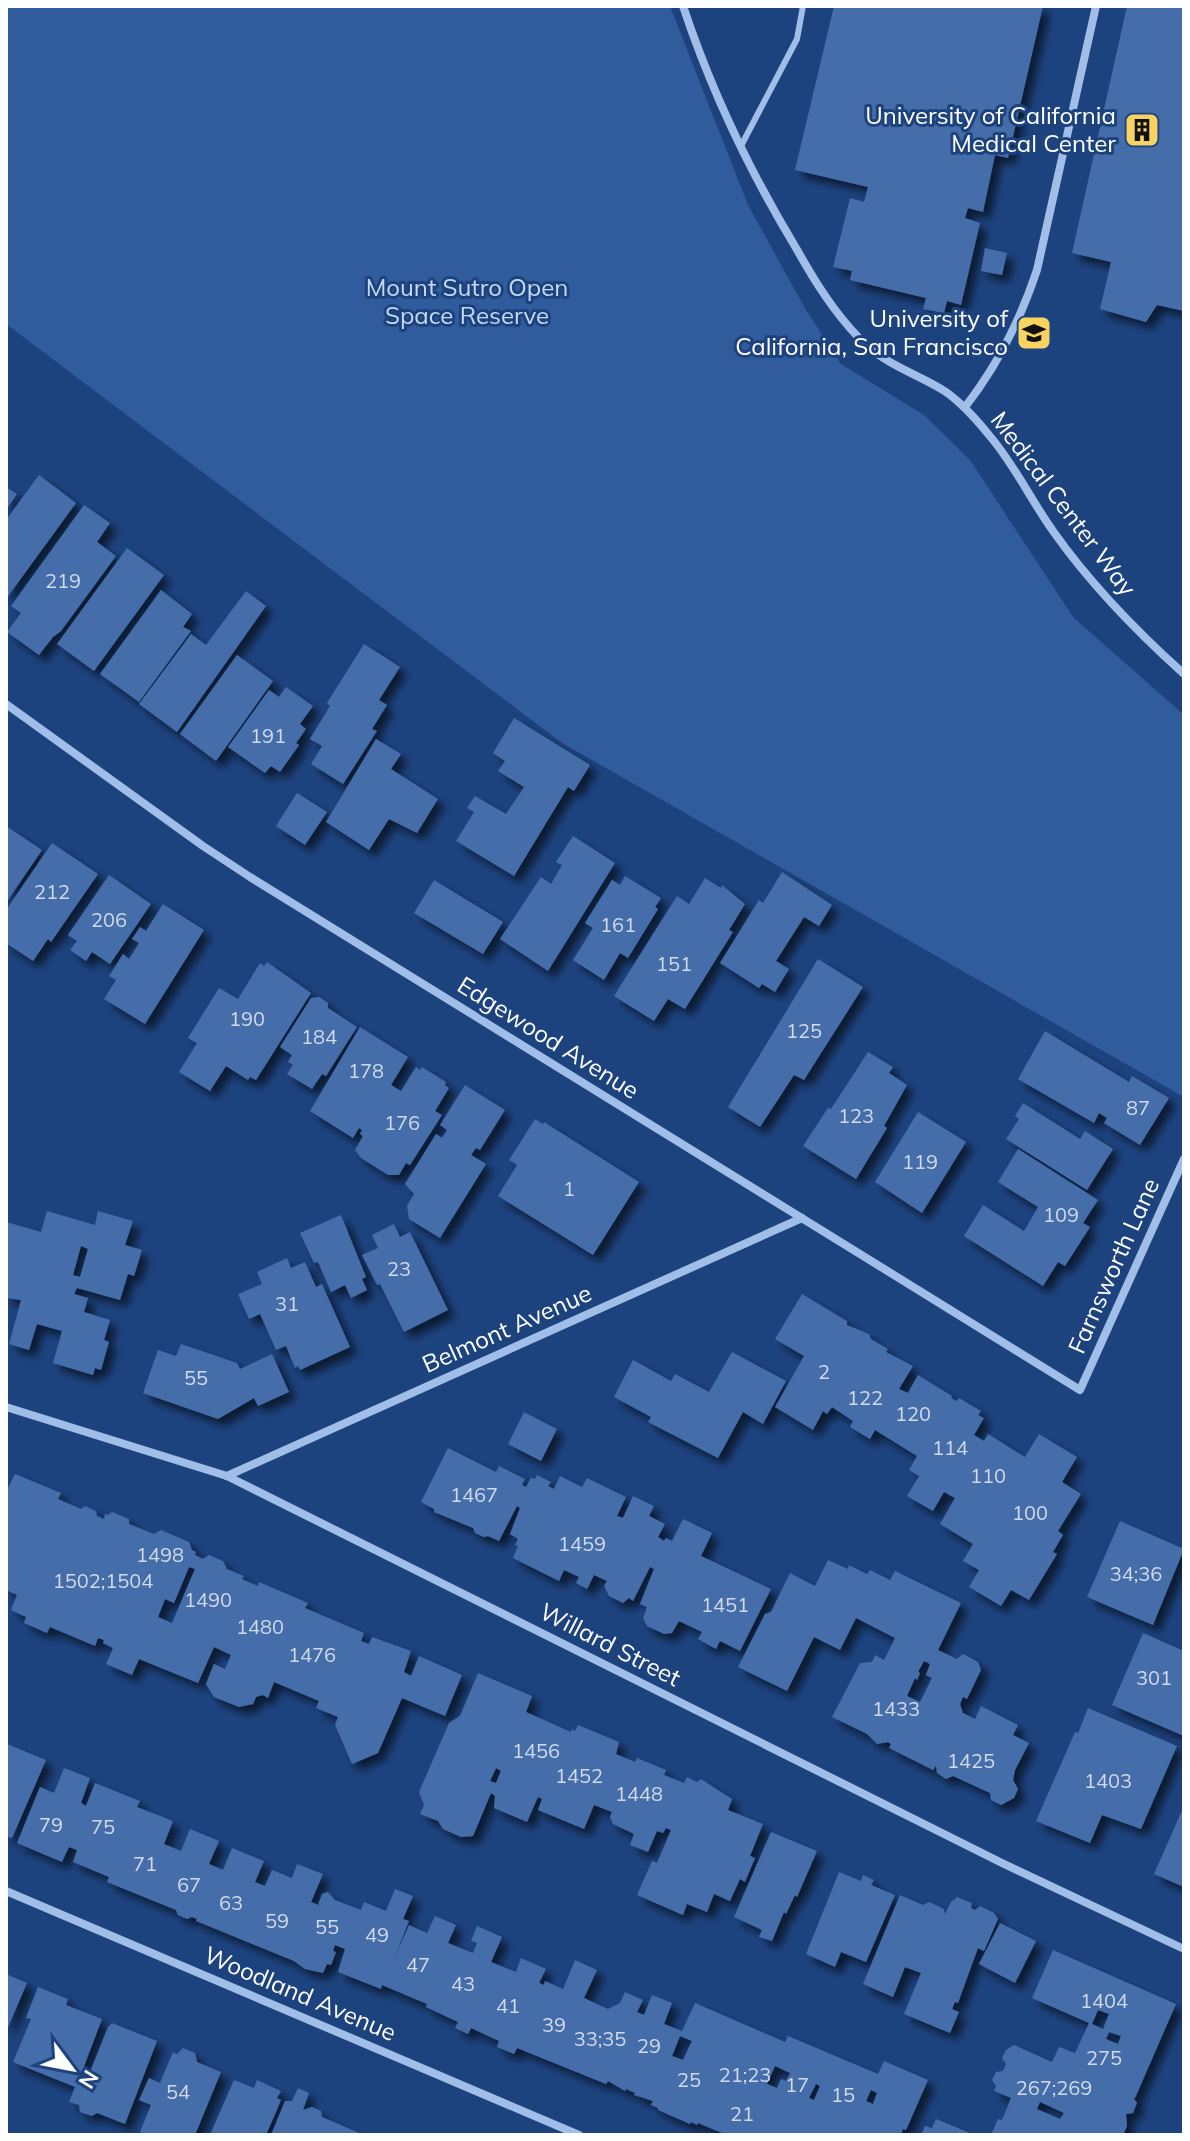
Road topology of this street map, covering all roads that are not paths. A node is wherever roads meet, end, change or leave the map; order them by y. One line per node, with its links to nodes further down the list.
1 (683, 6): 4 (street, Medical Center Way)
2 (803, 6): 4 (lane)
3 (1096, 6): 5 (street)
4 (741, 146): 5 (street, Medical Center Way)
5 (965, 407): 6 (street, Medical Center Way)
6 (1184, 674)
7 (6, 704): 9 (street, Edgewood Avenue)
8 (1184, 1159): 10 (street, Farnsworth Lane)
9 (802, 1218): 10 (street, Edgewood Avenue); 12 (street, Belmont Avenue)
10 (1080, 1390)
11 (6, 1407): 12 (street, Willard Street)
12 (227, 1476): 14 (street, Willard Street)
13 (6, 1891): 15 (street, Woodland Avenue)
14 (1184, 1949)
15 (579, 2135)

